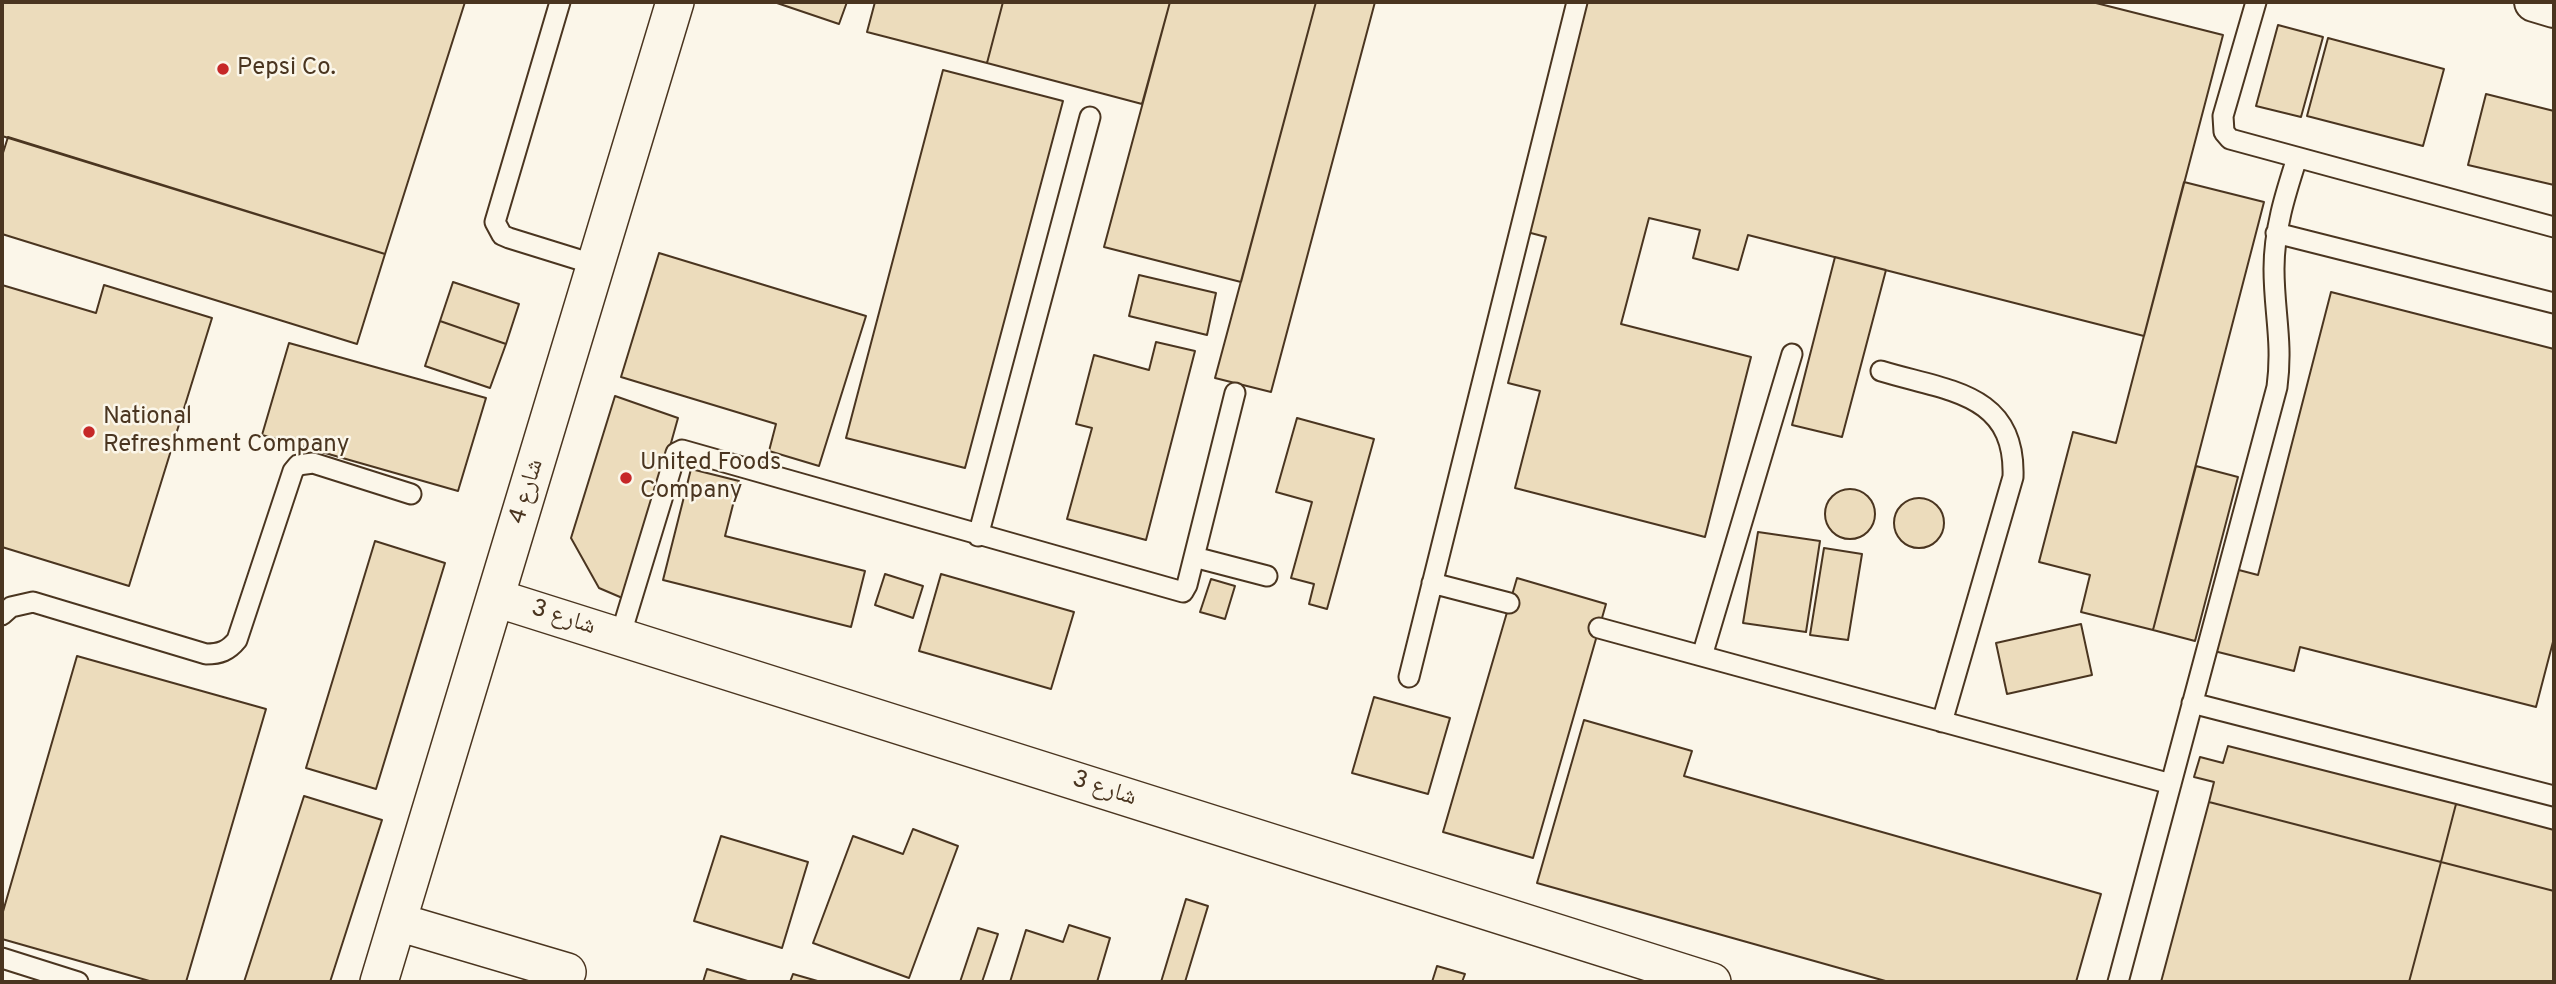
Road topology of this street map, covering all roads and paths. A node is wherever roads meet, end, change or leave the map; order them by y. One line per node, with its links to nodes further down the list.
1 (560, 2): 11 (lane)
2 (676, 2): 11 (street, شارع 4)
3 (1577, 2): 20 (lane)
4 (2256, 2): 8 (lane)
5 (2534, 2): 6 (street)
6 (2554, 8)
7 (1090, 117): 17 (lane)
8 (2297, 158): 9 (lane); 10 (lane)
9 (2554, 227)
10 (2276, 233): 12 (lane); 28 (lane)
11 (596, 265): 21 (street, شارع 4)
12 (2554, 303)
13 (1792, 354): 26 (lane)
14 (1881, 371): 29 (lane)
15 (1235, 393): 18 (lane)
16 (411, 494): 23 (lane)
17 (978, 536): 18 (lane); 25 (lane)
18 (1194, 557): 19 (lane)
19 (1267, 576)
20 (1432, 583): 22 (lane); 27 (lane)
21 (496, 598): 25 (street, شارع 3); 32 (street, شارع 4)
22 (1509, 603)
23 (2, 615)
24 (1599, 628): 26 (lane)
25 (620, 637): 37 (street, شارع 3)
26 (1702, 656): 29 (lane)
27 (1409, 677)
28 (2192, 703): 30 (lane); 31 (lane)
29 (1942, 722): 30 (lane)
30 (2171, 784): 38 (lane)
31 (2554, 796)
32 (398, 922): 34 (street); 36 (street, شارع 4)
33 (2, 958): 35 (lane)
34 (567, 972)
35 (78, 982)
36 (379, 982)
37 (1712, 982)
38 (2118, 982)

